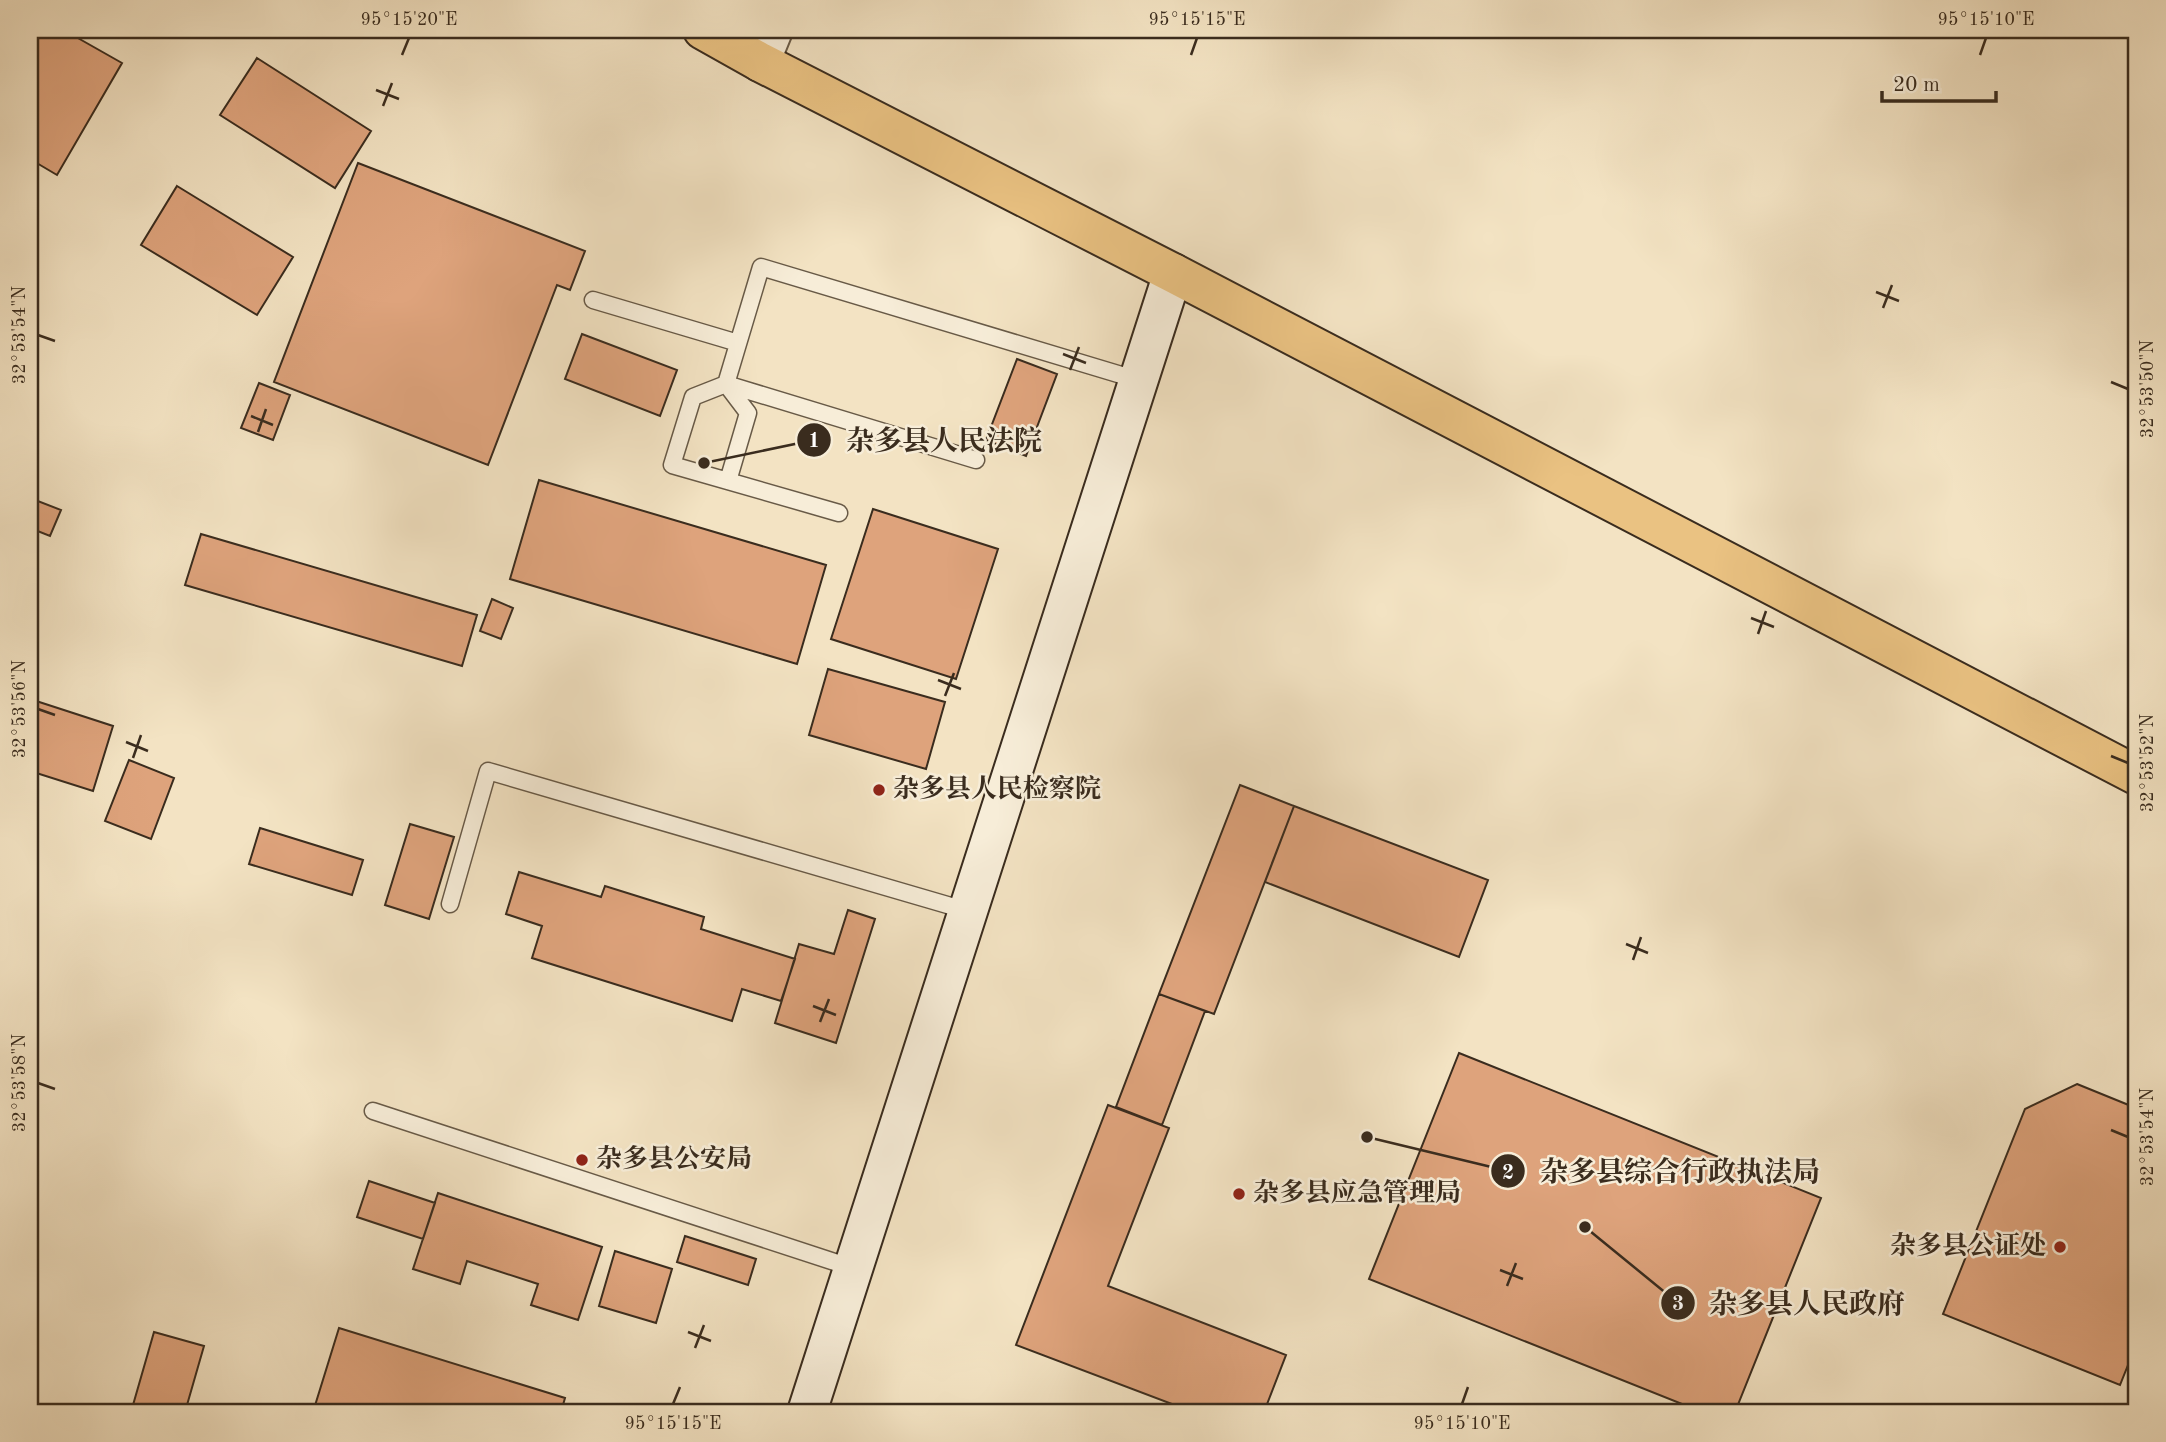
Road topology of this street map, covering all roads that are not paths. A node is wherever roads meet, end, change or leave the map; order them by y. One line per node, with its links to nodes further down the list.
1 (703, 30): 2 (main road)
2 (767, 46): 3 (main road)
3 (1172, 273): 6 (main road); 11 (main road)
4 (593, 300): 5 (lane)
5 (738, 343): 6 (lane); 7 (lane)
6 (1138, 380): 13 (main road)
7 (726, 383): 8 (lane); 9 (lane); 9 (lane)
8 (976, 460)
9 (729, 481): 10 (lane)
10 (839, 513)
11 (2136, 775)
12 (450, 904): 13 (lane)
13 (968, 911): 15 (main road)
14 (373, 1111): 15 (lane)
15 (853, 1268): 16 (main road)
16 (807, 1412)

